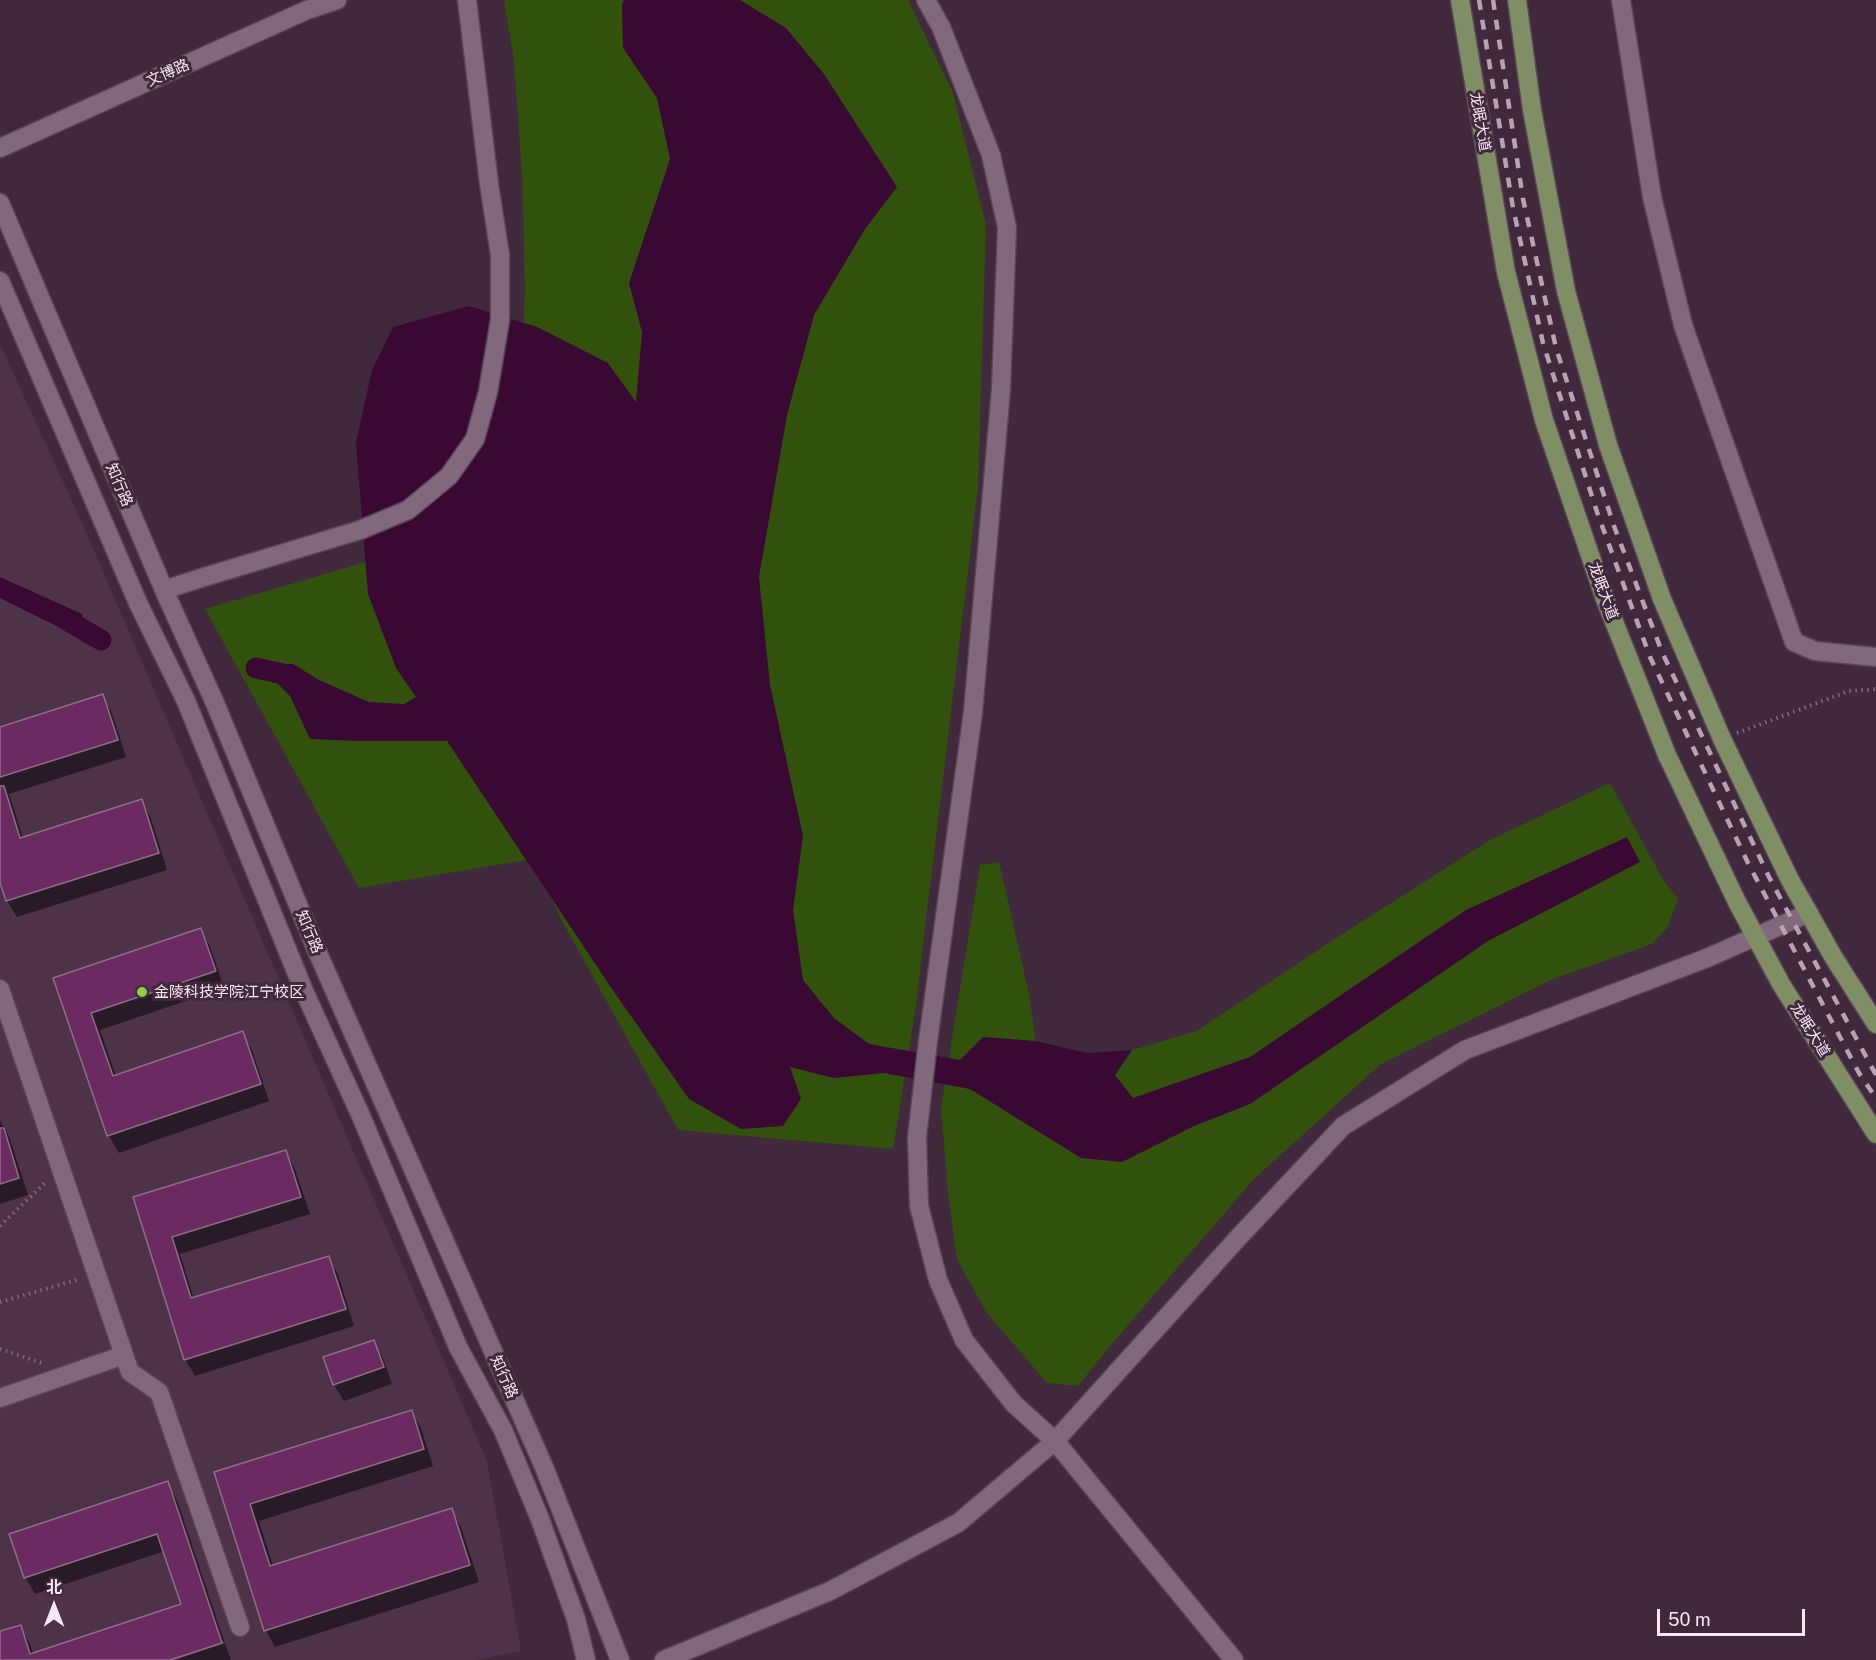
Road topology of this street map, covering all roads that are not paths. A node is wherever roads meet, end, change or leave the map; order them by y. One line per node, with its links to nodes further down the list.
1 (337, 0): 7 (street, 文博路)
2 (467, 0): 10 (street)
3 (926, 0): 19 (street)
4 (1460, 0): 13 (main road, 龙眠大道)
5 (1517, 0): 12 (main road)
6 (1621, 0): 11 (street)
7 (0, 148)
8 (0, 203): 10 (street, 知行路)
9 (0, 281): 21 (street, 知行路)
10 (164, 590): 22 (street, 知行路)
11 (1876, 657)
12 (1809, 913): 13 (street); 15 (main road)
13 (1756, 936): 16 (main road, 龙眠大道); 19 (street)
14 (0, 989): 17 (street)
15 (1876, 1024)
16 (1876, 1134)
17 (124, 1355): 18 (street); 20 (street)
18 (0, 1398)
19 (1055, 1441): 23 (street); 24 (street)
20 (240, 1627)
21 (586, 1660)
22 (620, 1660)
23 (664, 1660)
24 (1233, 1660)

